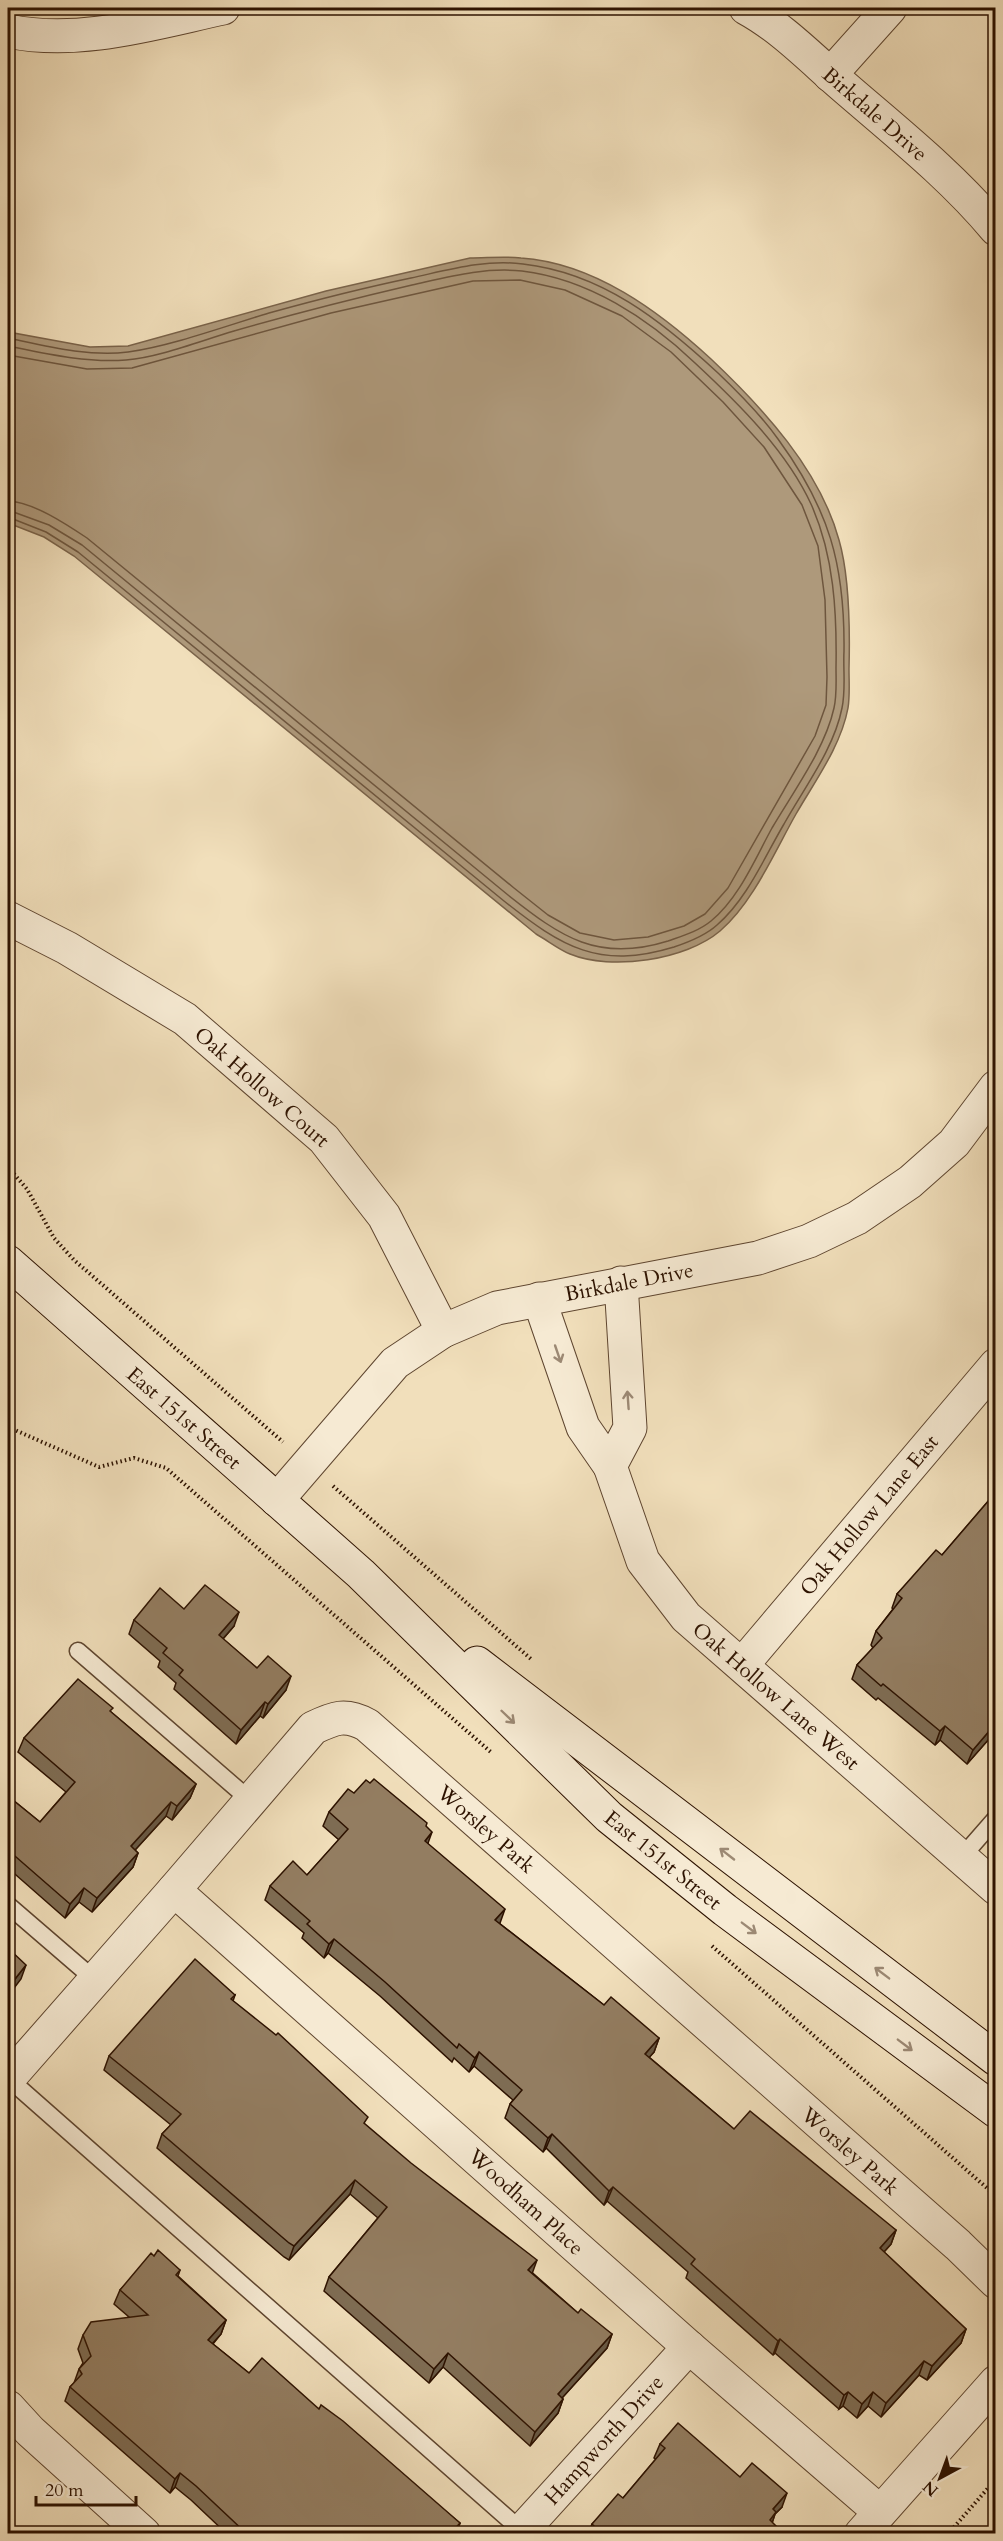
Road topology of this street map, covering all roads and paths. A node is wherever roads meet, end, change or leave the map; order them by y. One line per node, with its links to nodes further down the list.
1 (223, 8): 4 (street)
2 (746, 8): 5 (street, Birkdale Drive)
3 (890, 8): 5 (street)
4 (8, 31)
5 (830, 75): 6 (street, Birkdale Drive)
6 (996, 229)
7 (8, 918): 13 (street, Oak Hollow Court)
8 (996, 1087): 11 (street, Birkdale Drive)
9 (8, 1167): 16 (path)
10 (8, 1262): 18 (street, East 151st Street)
11 (621, 1283): 12 (street, Birkdale Drive); 17 (street, one-way to 11)
12 (539, 1299): 13 (street, Birkdale Drive); 17 (street, Oak Hollow Lane West, one-way to 17)
13 (444, 1330): 16 (street, Birkdale Drive)
14 (996, 1365): 22 (street, Oak Hollow Lane East)
15 (8, 1427): 23 (path)
16 (307, 1464): 18 (street, Birkdale Drive); 21 (path)
17 (610, 1466): 22 (street, Oak Hollow Lane West)
18 (277, 1500): 19 (street, East 151st Street)
19 (361, 1574): 32 (street, East 151st Street, one-way to 19); 34 (street, East 151st Street, one-way to 34)
20 (78, 1651): 24 (lane)
21 (533, 1660)
22 (742, 1665): 26 (street, Oak Hollow Lane West)
23 (498, 1758)
24 (251, 1801): 28 (street, Worsley Park); 36 (street, Worsley Park)
25 (996, 1818): 26 (lane)
26 (961, 1858): 27 (street, Oak Hollow Lane West)
27 (996, 1888)
28 (174, 1890): 31 (street, Worsley Park); 37 (street, Woodham Place)
29 (8, 1905): 31 (lane)
30 (704, 1938): 35 (path)
31 (95, 1980): 33 (street, Worsley Park)
32 (996, 2058)
33 (8, 2078): 42 (lane)
34 (996, 2112)
35 (996, 2196)
36 (996, 2282)
37 (689, 2347): 41 (street, Woodham Place); 42 (street, Hampworth Drive)
38 (996, 2382): 41 (street)
39 (8, 2407): 43 (street)
40 (996, 2479): 44 (path)
41 (871, 2523)
42 (521, 2532)
43 (144, 2534)
44 (948, 2534)

